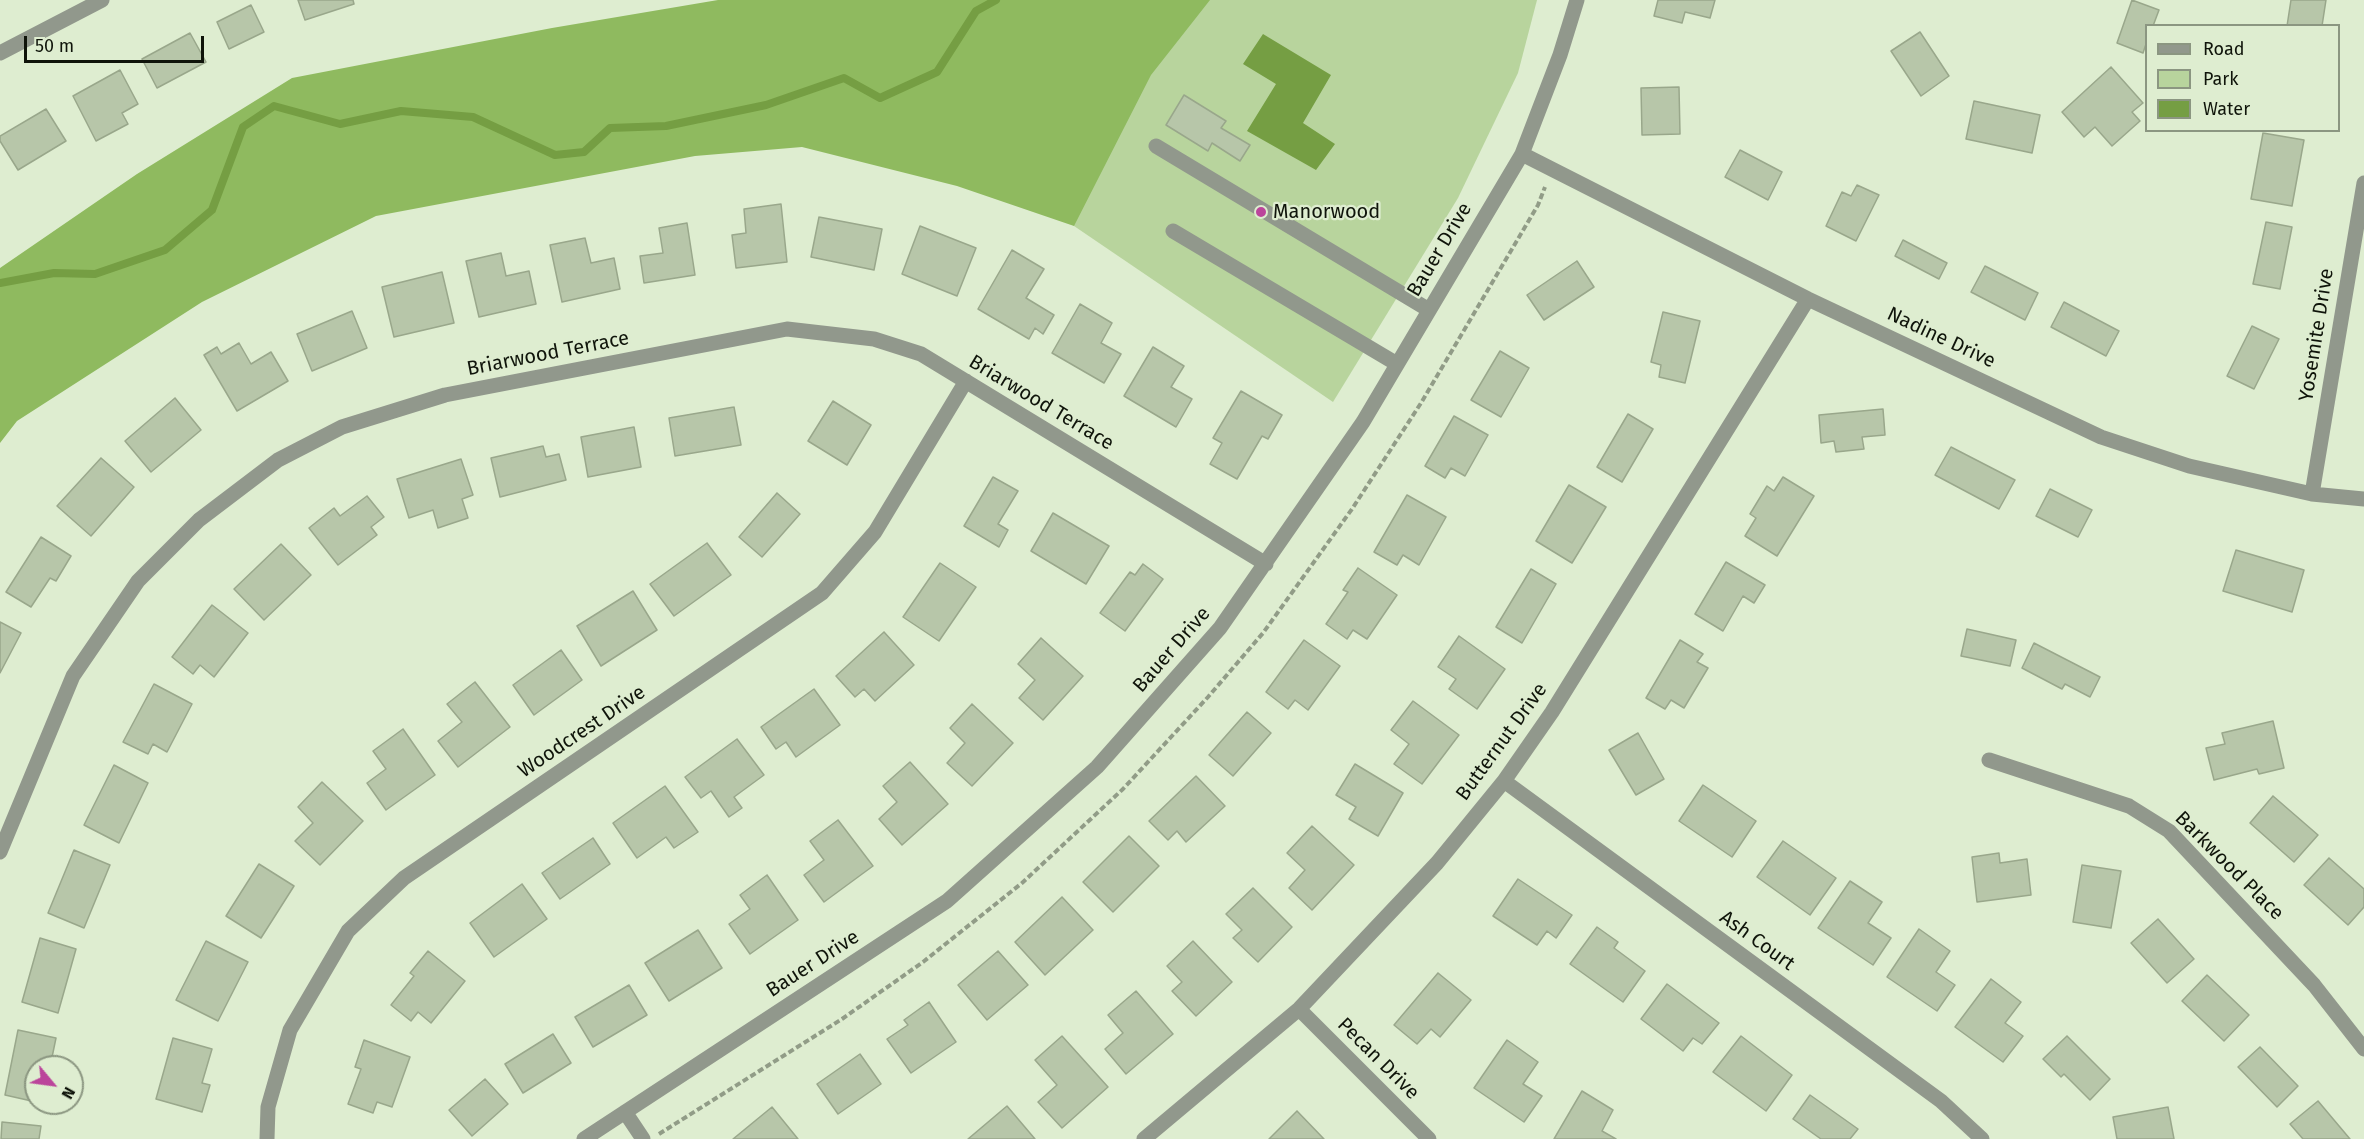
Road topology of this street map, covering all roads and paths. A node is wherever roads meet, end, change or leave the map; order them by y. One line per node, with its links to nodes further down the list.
1 (102, 0): 3 (street)
2 (1576, 0): 5 (street, Bauer Drive)
3 (0, 53)
4 (1156, 146): 9 (street)
5 (1522, 154): 8 (street, Nadine Drive); 9 (street, Bauer Drive)
6 (2364, 183): 12 (street, Yosemite Drive)
7 (1173, 231): 10 (street)
8 (1808, 299): 12 (street, Nadine Drive); 16 (street, Butternut Drive)
9 (1429, 310): 10 (street, Bauer Drive)
10 (1397, 364): 14 (street, Bauer Drive)
11 (966, 381): 14 (street, Briarwood Terrace); 17 (street, Briarwood Terrace); 21 (street, Woodcrest Drive)
12 (2312, 494): 13 (street, Nadine Drive)
13 (2364, 499)
14 (1266, 564): 20 (street, Bauer Drive)
15 (1989, 760): 19 (street, Barkwood Place)
16 (1504, 780): 18 (street, Butternut Drive); 26 (street, Ash Court)
17 (0, 852)
18 (1299, 1009): 24 (street, Butternut Drive); 25 (street, Pecan Drive)
19 (2364, 1049)
20 (625, 1112): 22 (street, Bauer Drive); 23 (street)
21 (267, 1139)
22 (584, 1139)
23 (643, 1139)
24 (1144, 1139)
25 (1429, 1139)
26 (1982, 1139)

